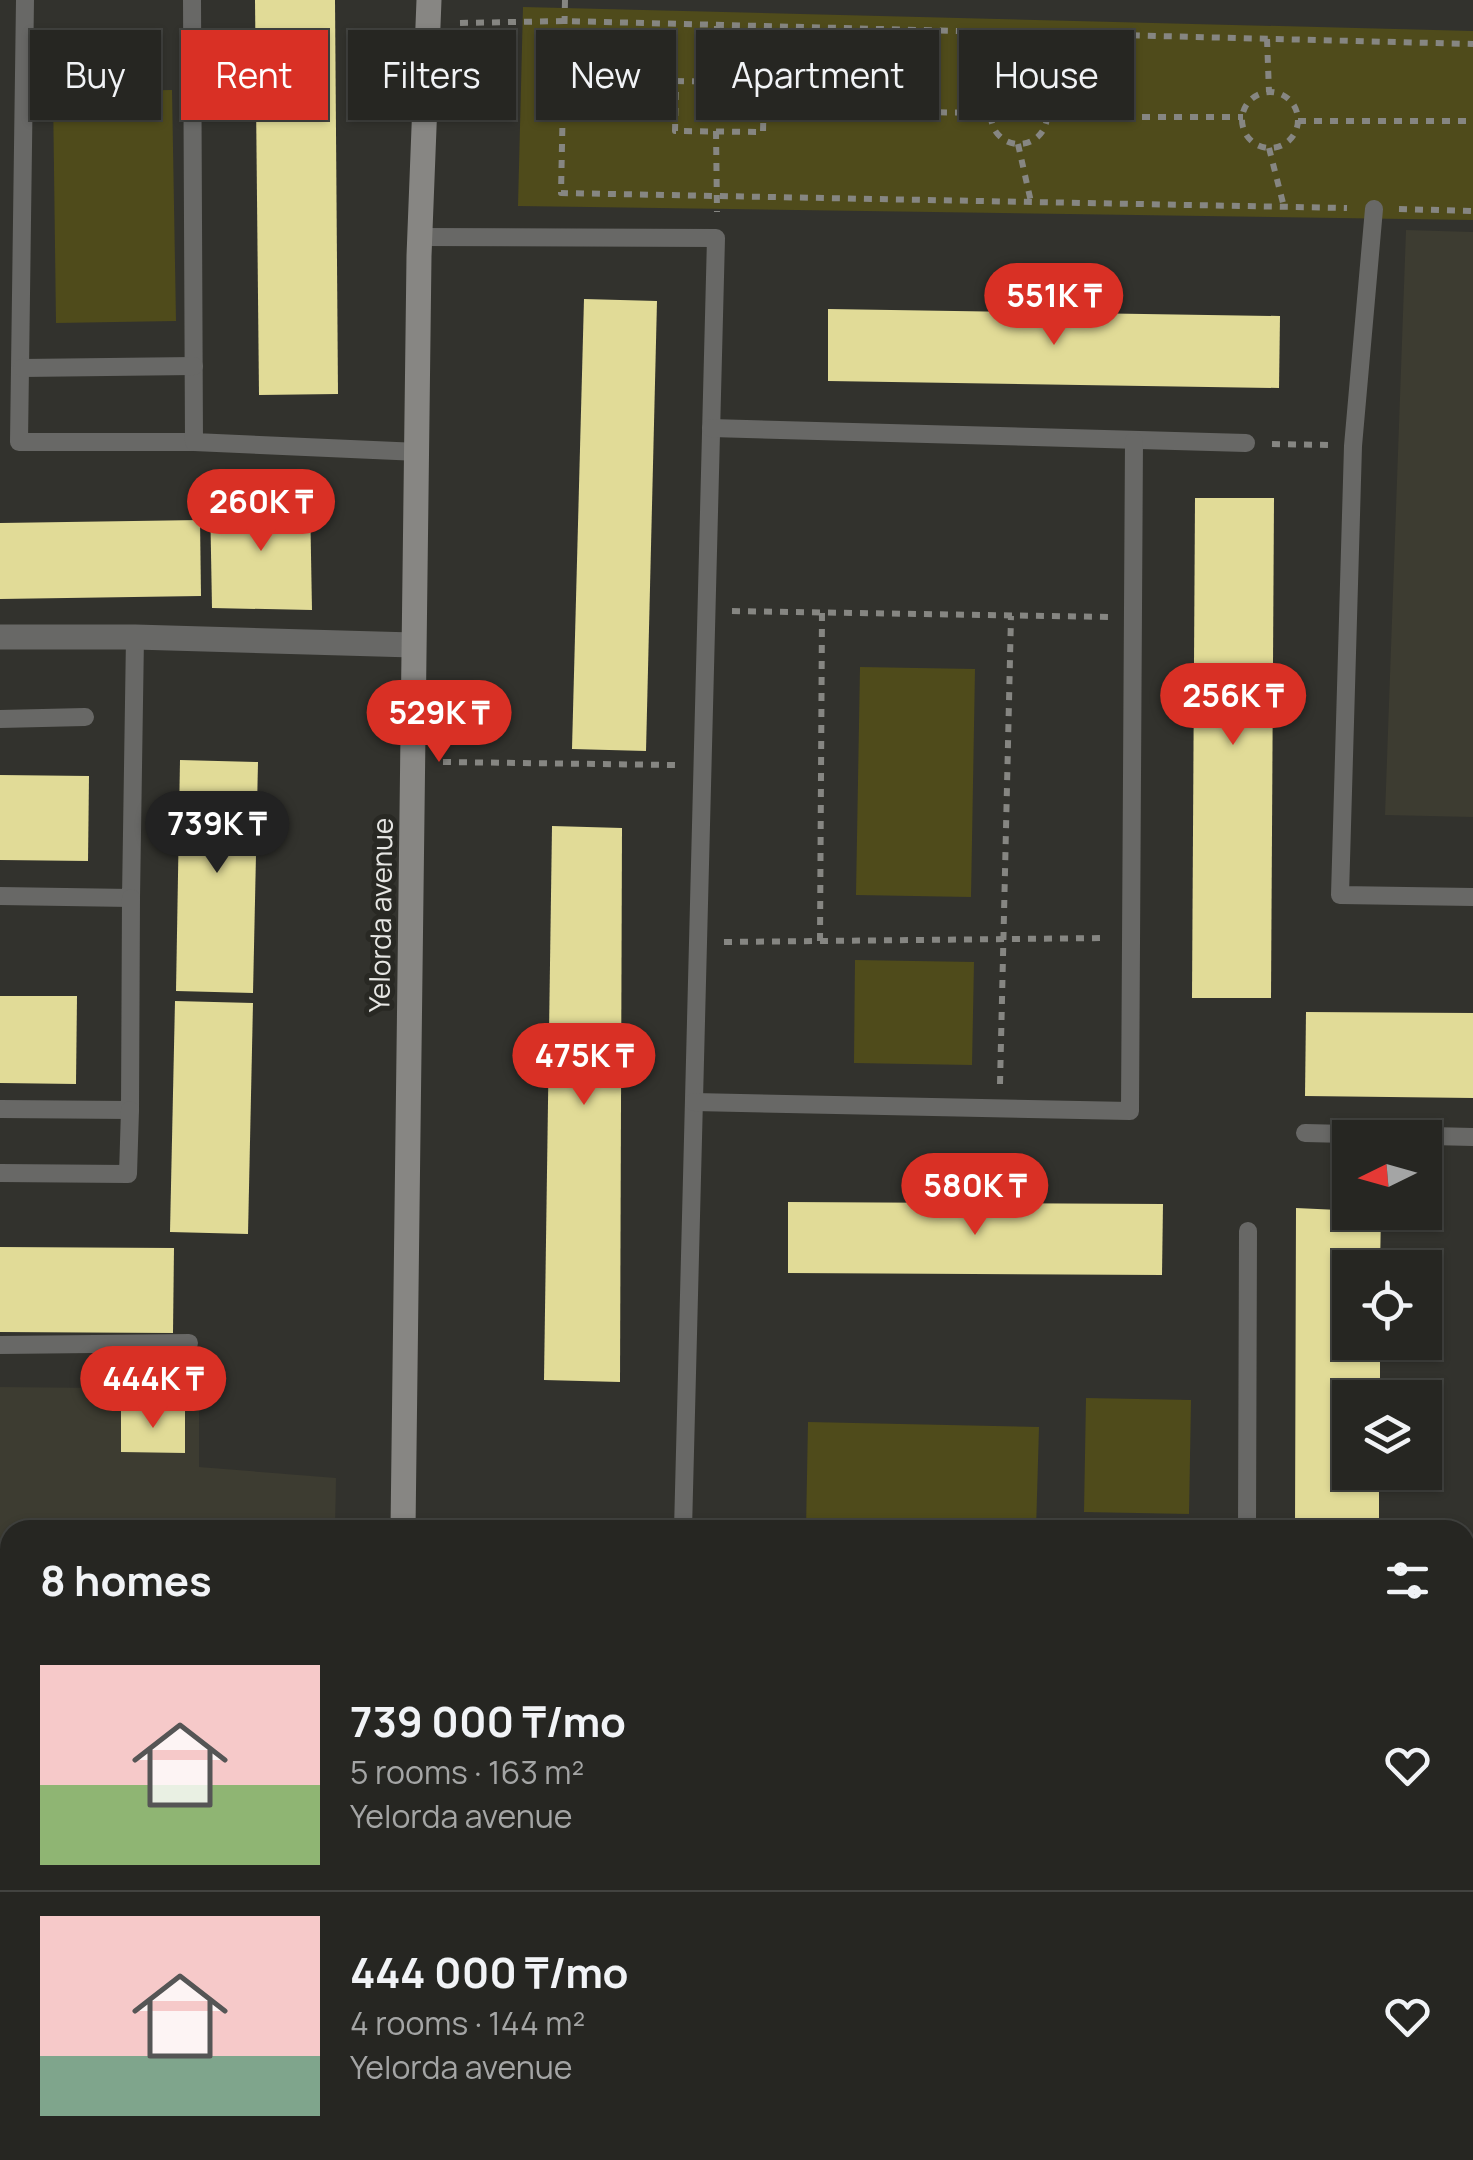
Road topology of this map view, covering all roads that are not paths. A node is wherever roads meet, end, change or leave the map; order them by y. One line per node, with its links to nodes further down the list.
1 (25, 0): 7 (lane)
2 (192, 0): 6 (lane)
3 (428, 12): 5 (street, Yelorda avenue)
4 (1374, 209): 20 (lane)
5 (420, 237): 8 (lane); 13 (street, Yelorda avenue)
6 (194, 366): 7 (lane); 10 (lane)
7 (22, 368): 11 (lane)
8 (711, 428): 9 (lane); 22 (lane)
9 (1134, 441): 12 (lane); 22 (lane)
10 (194, 442): 11 (lane); 13 (lane)
11 (9, 443)
12 (1246, 443)
13 (419, 452): 16 (street, Yelorda avenue)
14 (0, 637): 15 (street)
15 (135, 637): 16 (street); 21 (lane)
16 (413, 645): 31 (street, Yelorda avenue)
17 (85, 717): 18 (lane)
18 (0, 718)
19 (0, 896): 21 (lane)
20 (1473, 896)
21 (132, 898): 24 (lane)
22 (694, 1102): 32 (lane)
23 (0, 1109): 24 (lane)
24 (130, 1110): 27 (lane)
25 (1305, 1134): 26 (lane)
26 (1473, 1137)
27 (0, 1173)
28 (1248, 1230): 33 (lane)
29 (189, 1344): 30 (lane)
30 (0, 1345)
31 (403, 1520)
32 (683, 1520)
33 (1247, 1520)

